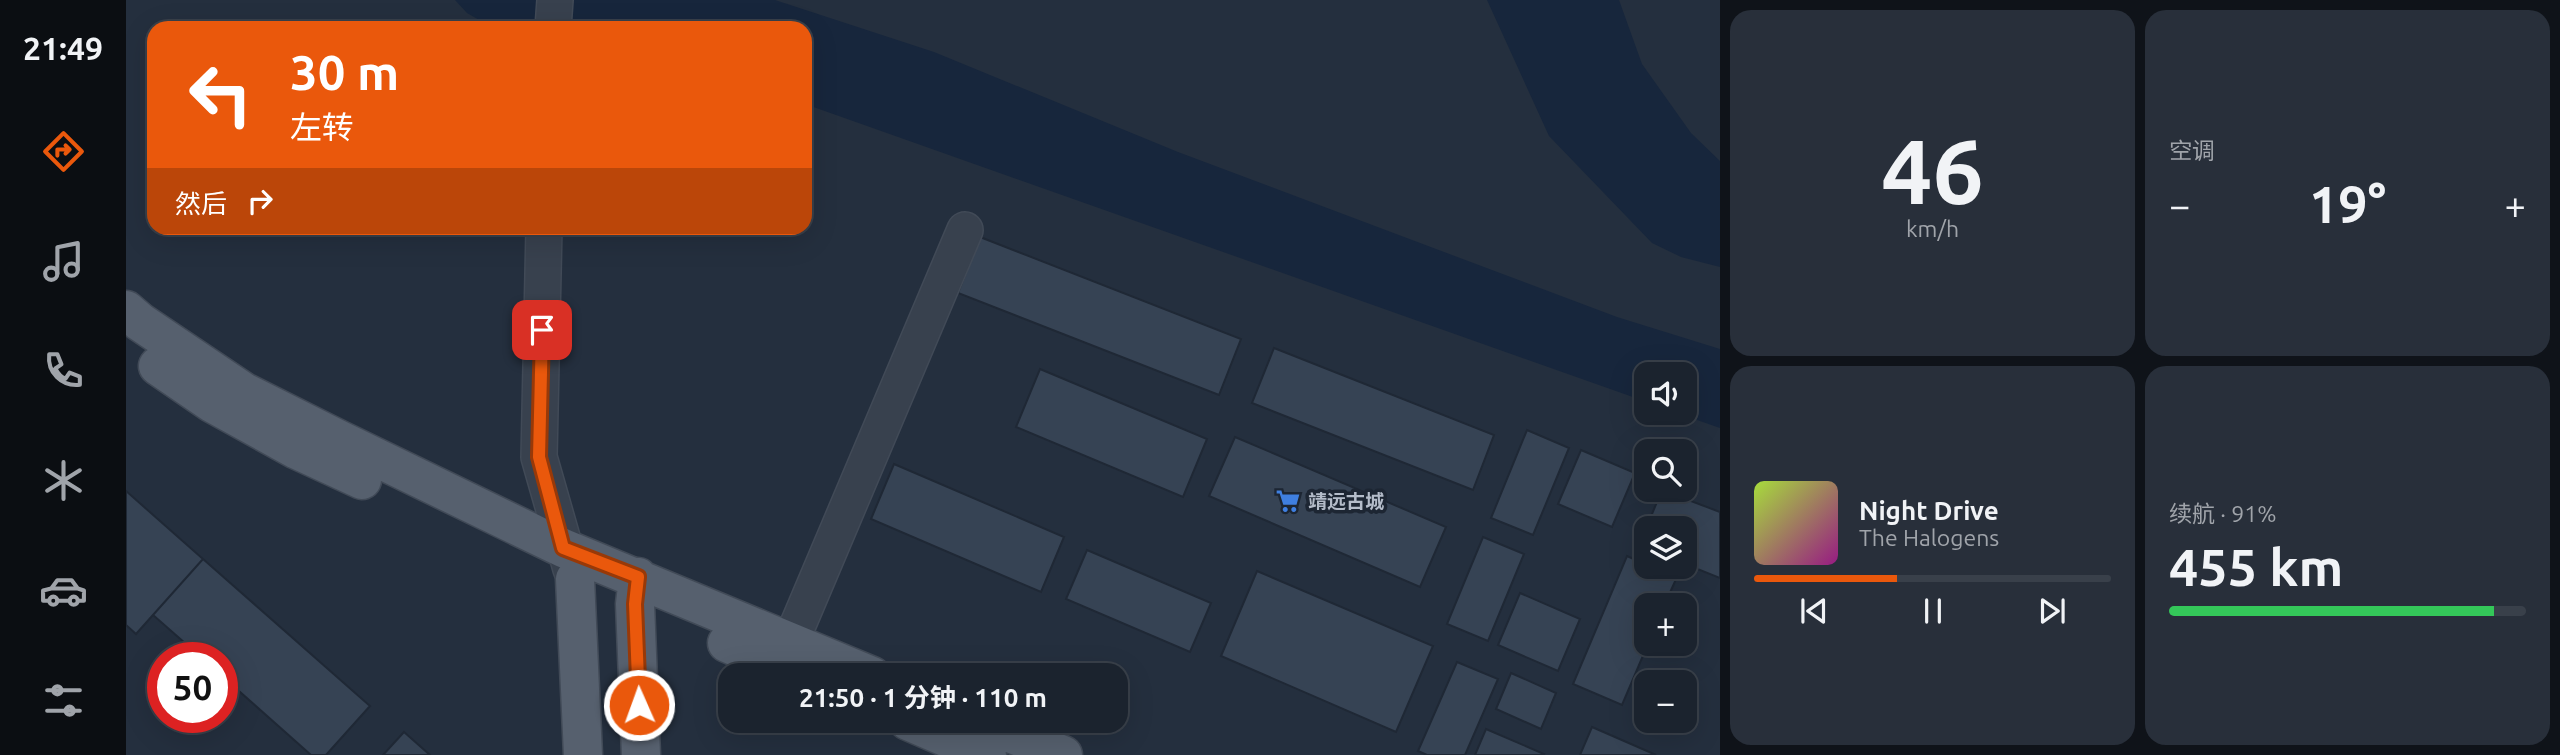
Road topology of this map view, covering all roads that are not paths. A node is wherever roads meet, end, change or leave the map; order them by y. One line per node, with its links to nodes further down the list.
1 (555, 0): 2 (street)
2 (554, 21)
3 (965, 230): 9 (street)
4 (544, 235): 7 (street)
5 (126, 310): 7 (main road)
6 (126, 344): 7 (main road)
7 (569, 564): 8 (main road); 13 (main road)
8 (636, 591): 9 (main road); 14 (main road)
9 (796, 658): 10 (main road)
10 (817, 663)
11 (936, 733): 15 (main road)
12 (1010, 733): 16 (main road)
13 (583, 755)
14 (641, 755)
15 (987, 755)
16 (1063, 755)

